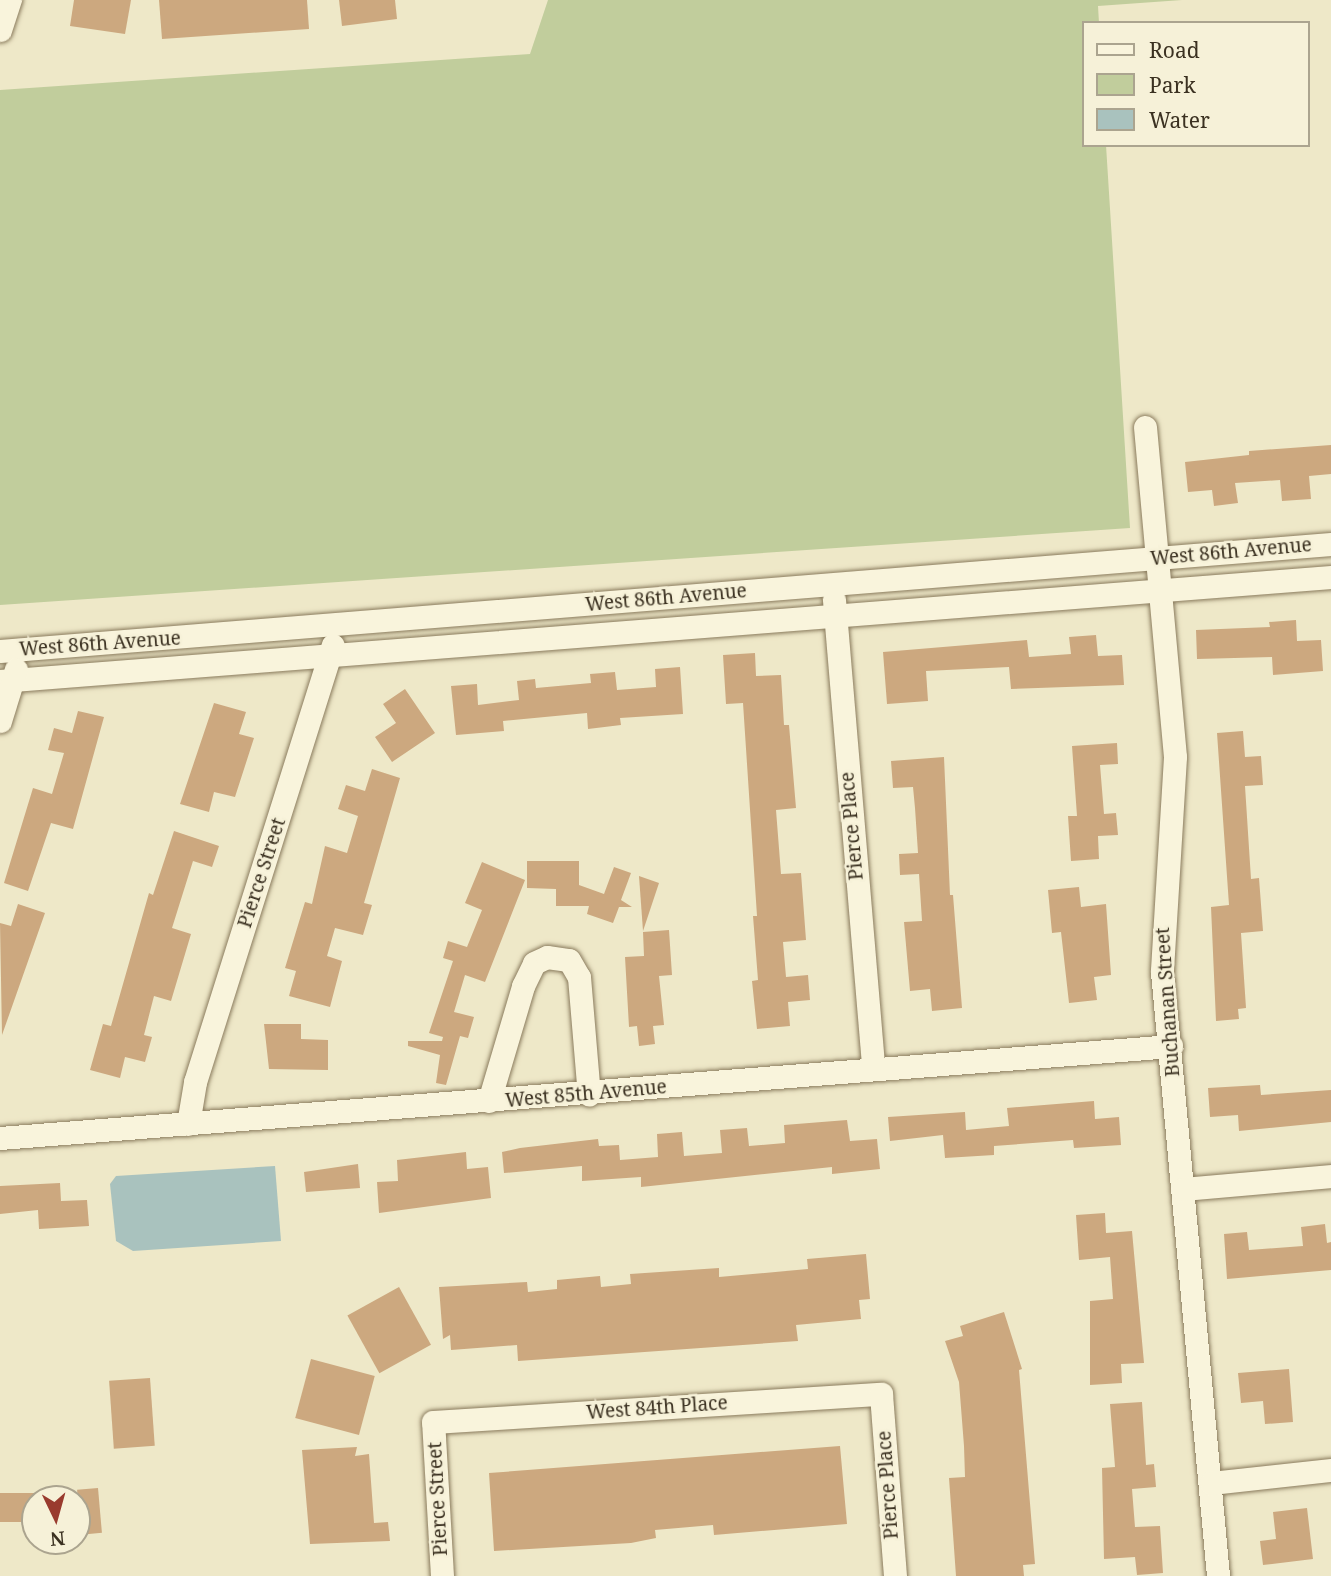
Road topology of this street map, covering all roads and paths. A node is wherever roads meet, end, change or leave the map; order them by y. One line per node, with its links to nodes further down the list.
1 (10, 0): 2 (street)
2 (0, 30)
3 (1145, 427): 5 (street, Buchanan Street)
4 (1331, 544): 5 (street, West 86th Avenue)
5 (1159, 558): 7 (street, West 86th Avenue); 8 (street, Buchanan Street)
6 (1331, 577): 8 (street, West 86th Avenue)
7 (832, 584): 9 (street, Pierce Place); 10 (street, West 86th Avenue)
8 (1163, 589): 9 (street, West 86th Avenue); 16 (street, Buchanan Street)
9 (835, 615): 13 (street, West 86th Avenue); 17 (street, Pierce Place)
10 (340, 625): 11 (street, West 86th Avenue); 13 (street, Pierce Street)
11 (23, 650): 12 (street, West 86th Avenue); 14 (street)
12 (0, 651)
13 (330, 656): 14 (street, West 86th Avenue); 20 (street, Pierce Street)
14 (6, 681): 15 (street)
15 (0, 721)
16 (1171, 1046): 17 (street, West 85th Avenue); 23 (street, Buchanan Street)
17 (873, 1068): 18 (street, West 85th Avenue)
18 (589, 1095): 19 (street, West 85th Avenue); 19 (street)
19 (489, 1101): 20 (street, West 85th Avenue)
20 (188, 1124): 21 (street, West 85th Avenue)
21 (0, 1138)
22 (1331, 1176): 23 (street)
23 (1183, 1189): 27 (street, Buchanan Street)
24 (881, 1394): 25 (street, West 84th Place); 29 (street, Pierce Place)
25 (433, 1422): 28 (street, Pierce Street)
26 (1331, 1470): 27 (street)
27 (1211, 1483): 30 (street, Buchanan Street)
28 (442, 1576)
29 (895, 1576)
30 (1218, 1576)

